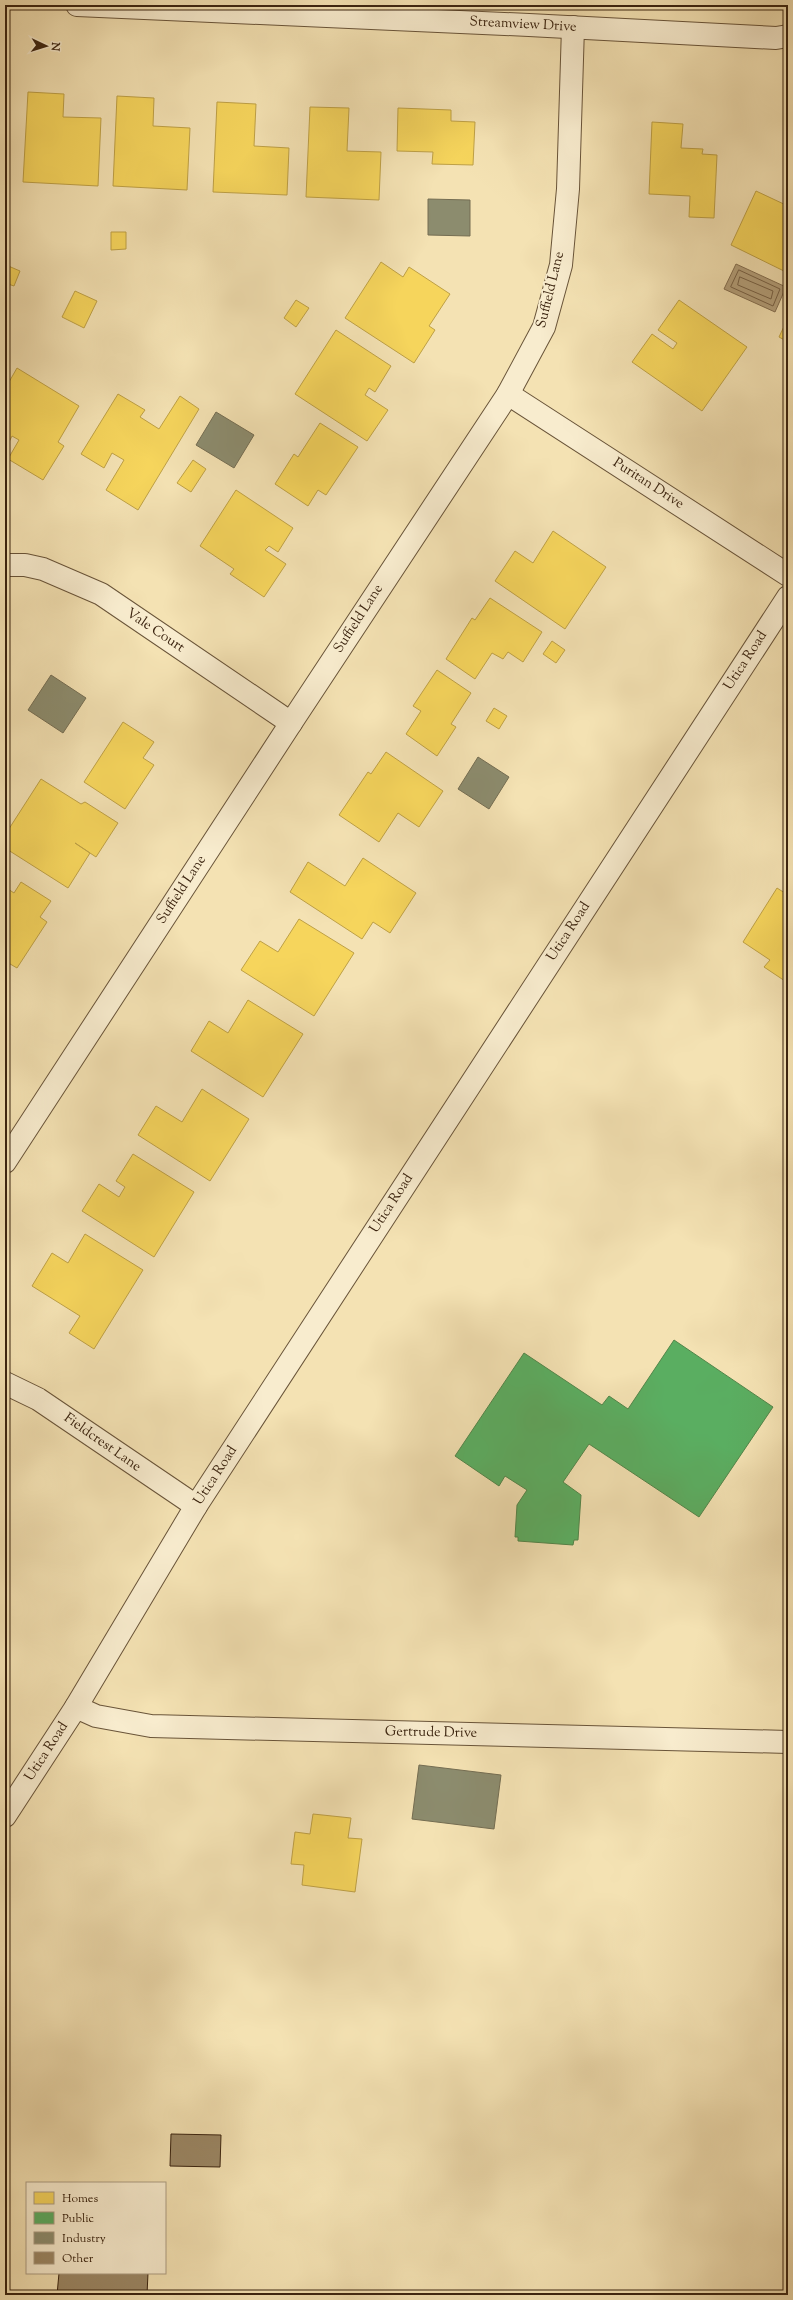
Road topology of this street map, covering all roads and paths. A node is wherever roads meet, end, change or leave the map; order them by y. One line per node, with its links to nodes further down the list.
1 (78, 5): 2 (street, Streamview Drive)
2 (573, 27): 3 (street, Streamview Drive); 4 (street, Suffield Lane)
3 (784, 41)
4 (508, 394): 6 (street, Puritan Drive); 8 (street, Suffield Lane)
5 (6, 566): 8 (street, Vale Court)
6 (788, 575)
7 (788, 598): 11 (street, Utica Road)
8 (291, 723): 9 (street, Suffield Lane)
9 (5, 1162)
10 (5, 1383): 11 (street, Fieldcrest Lane)
11 (196, 1506): 12 (street, Utica Road)
12 (76, 1707): 13 (street, Gertrude Drive); 14 (street, Utica Road)
13 (788, 1742)
14 (5, 1816)

